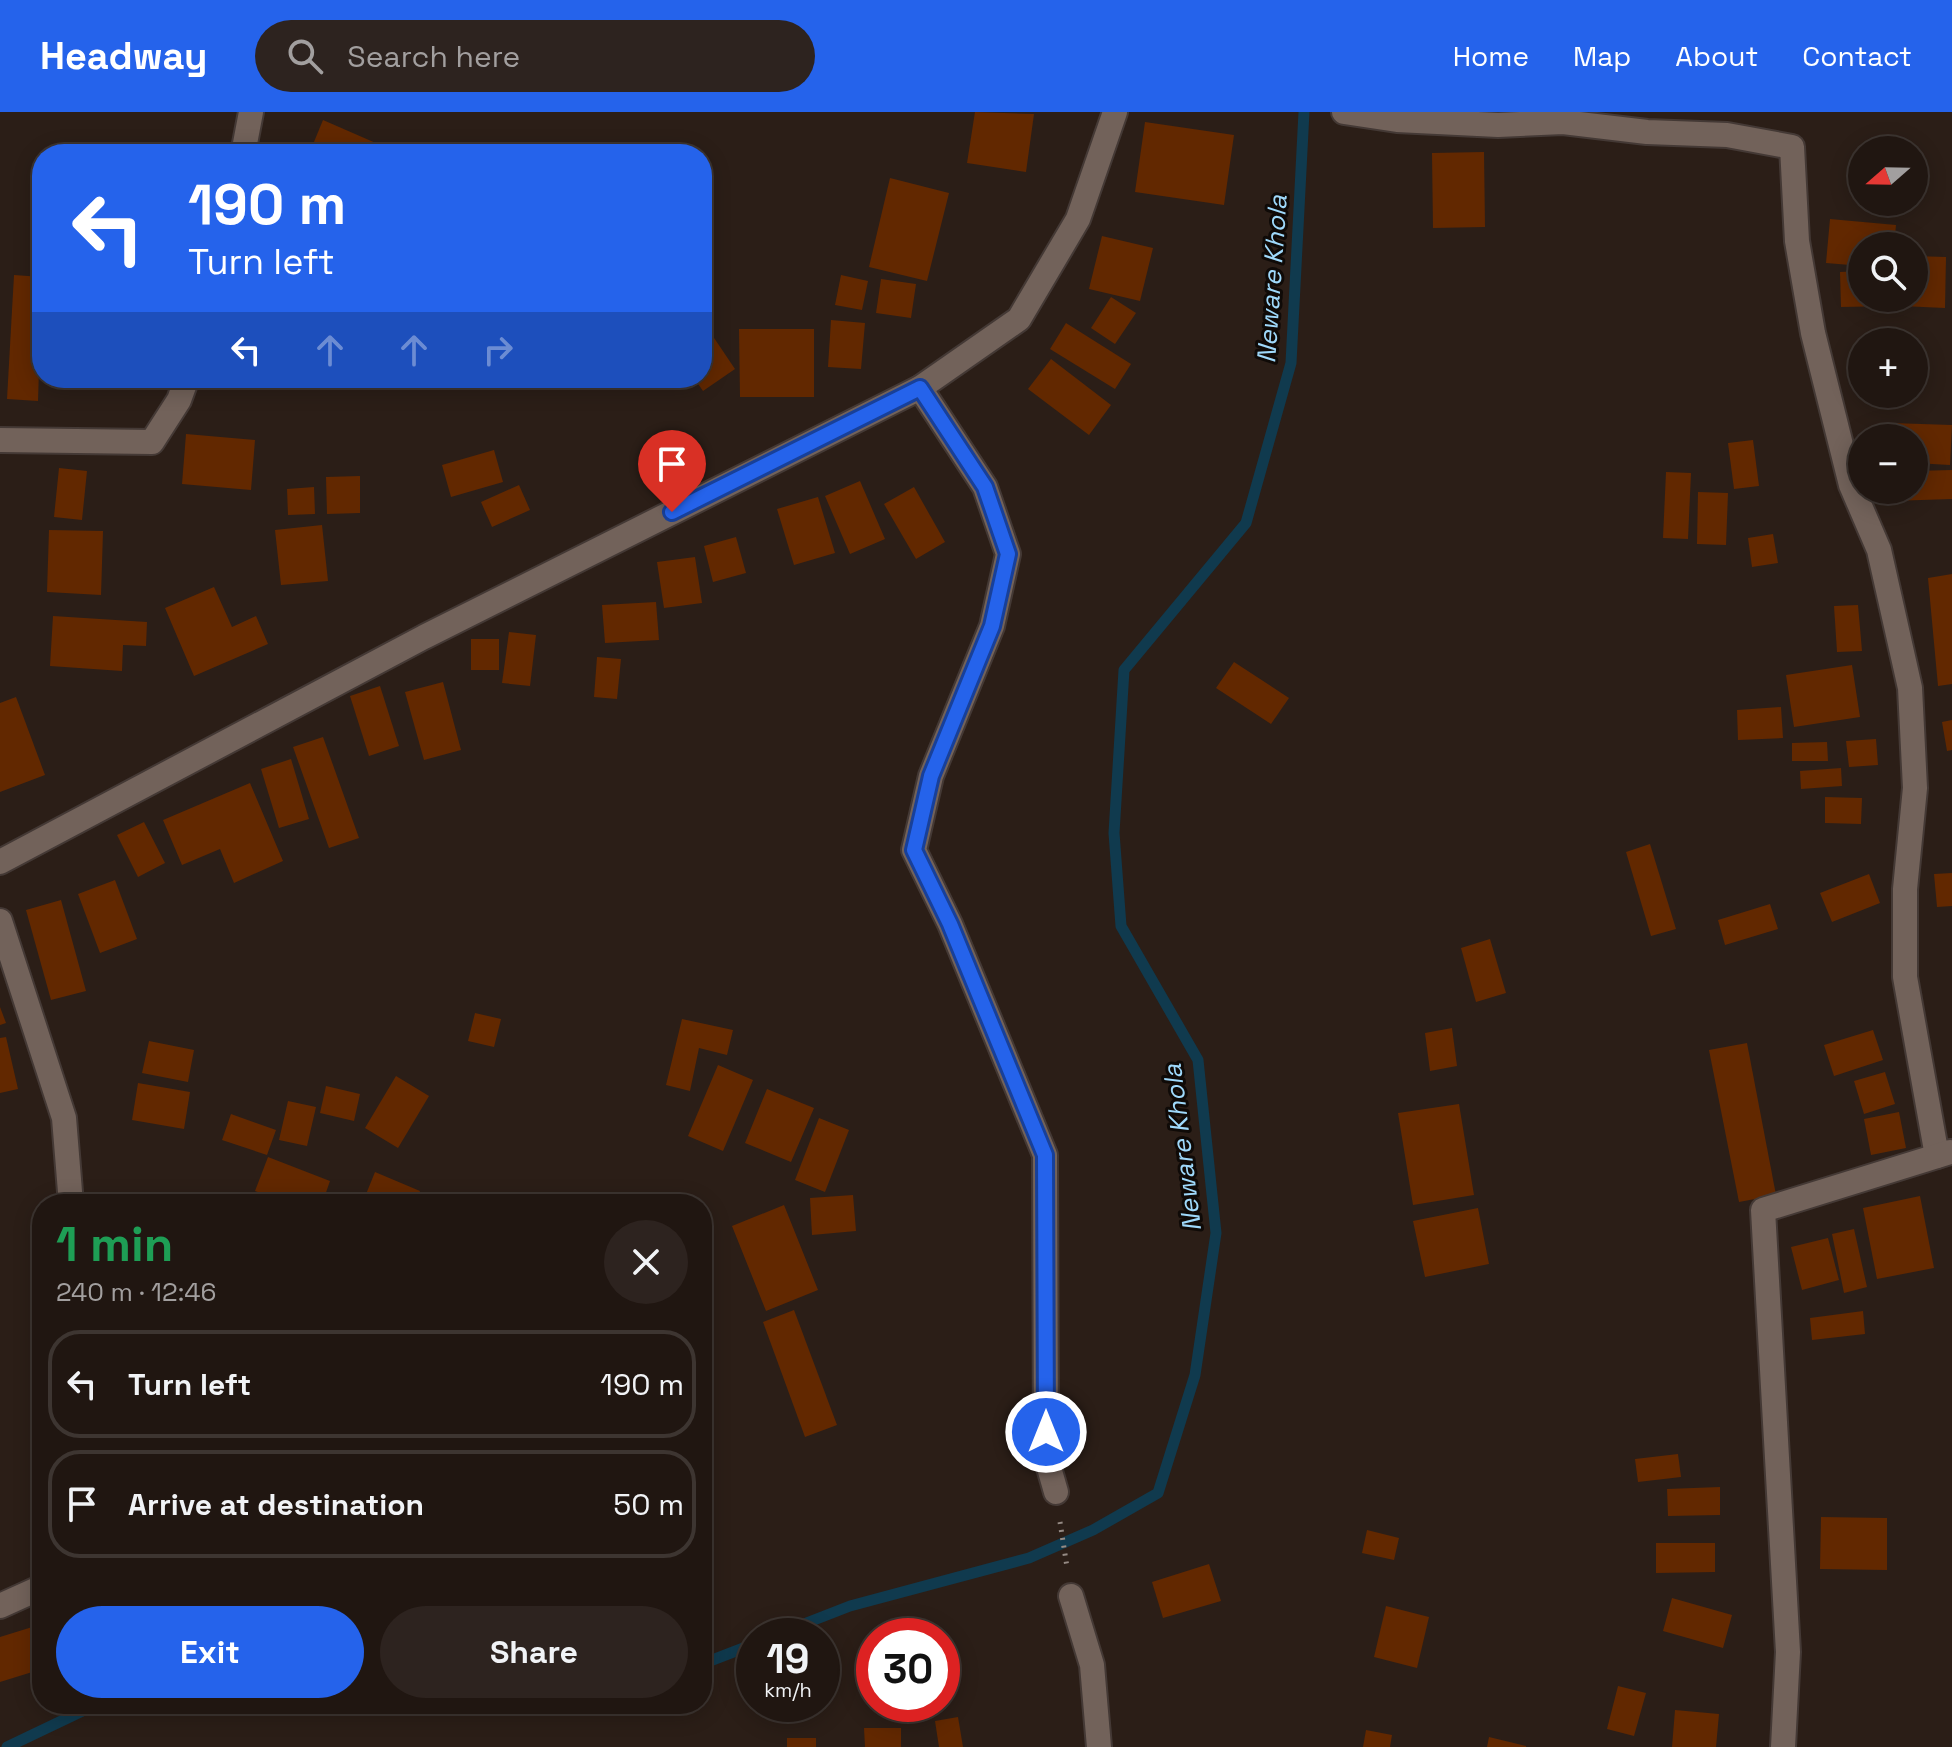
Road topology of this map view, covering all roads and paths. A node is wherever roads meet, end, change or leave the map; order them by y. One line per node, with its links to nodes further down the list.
1 (251, 112): 4 (street)
2 (1115, 112): 6 (street)
3 (1344, 112): 10 (street)
4 (245, 144)
5 (183, 388): 7 (street)
6 (920, 388): 8 (street); 12 (street)
7 (0, 440)
8 (0, 862)
9 (0, 921): 11 (street)
10 (1944, 1153): 17 (street)
11 (70, 1194)
12 (1056, 1492): 14 (path)
13 (32, 1592): 15 (street)
14 (1071, 1596): 16 (street)
15 (0, 1606)
16 (1099, 1747)
17 (1783, 1747)

